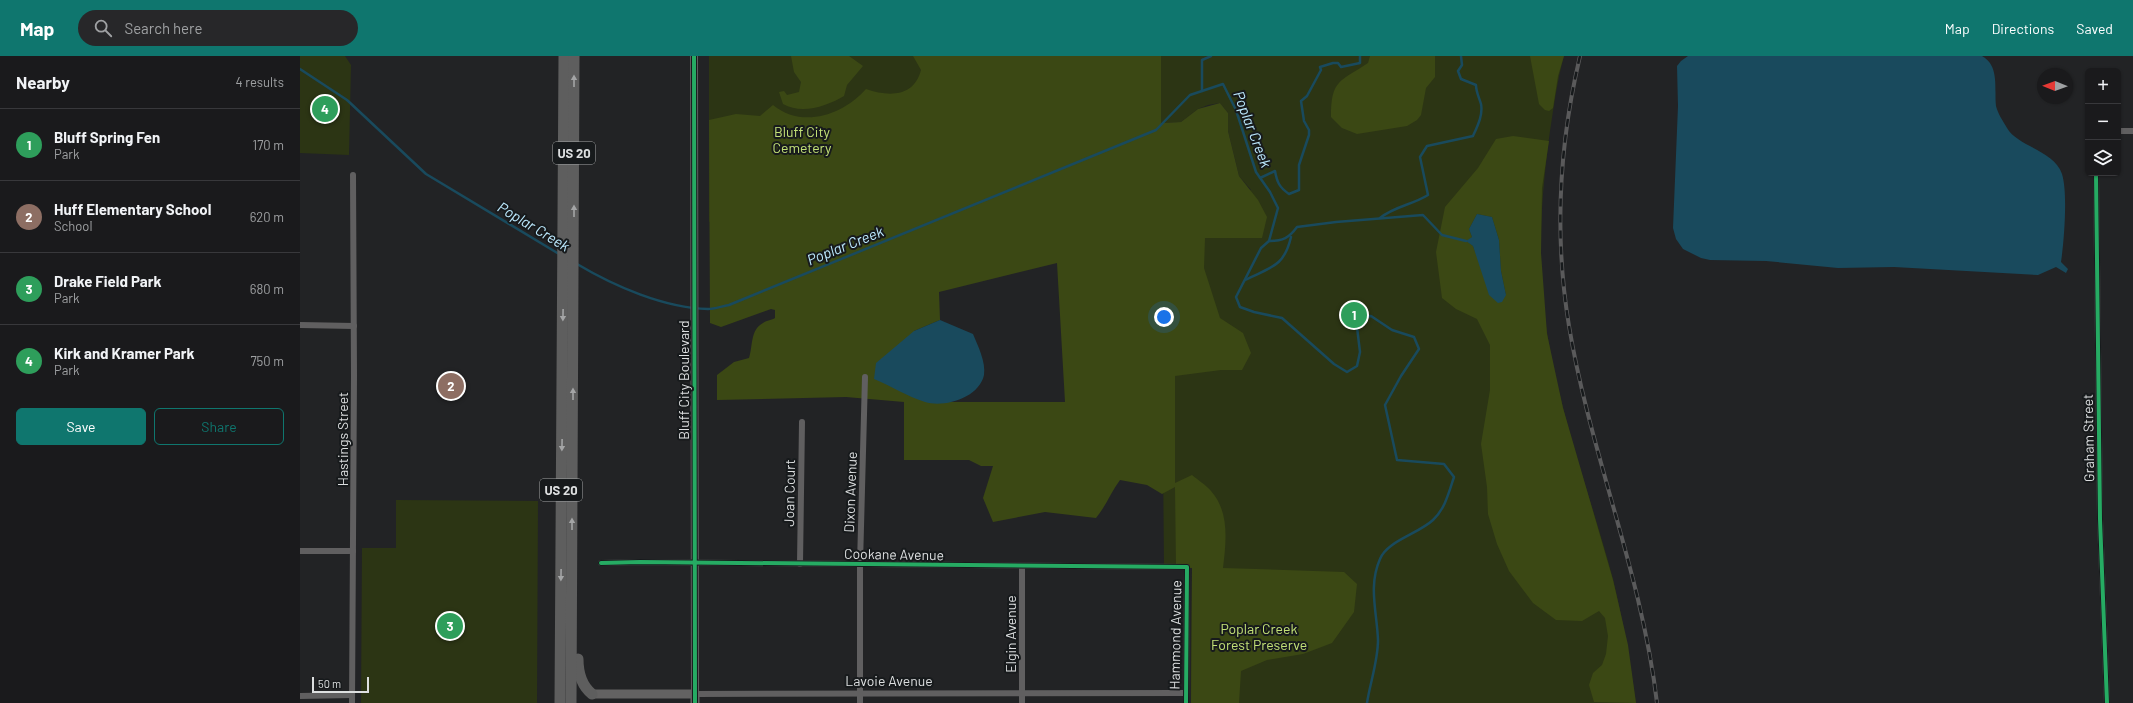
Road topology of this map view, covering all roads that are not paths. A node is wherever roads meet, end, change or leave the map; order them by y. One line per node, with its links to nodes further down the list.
1 (564, 56): 8 (highway, US 20)
2 (574, 56): 8 (highway, US 20, one-way to 2)
3 (694, 56): 16 (street, Bluff City Boulevard)
4 (2121, 131): 5 (street)
5 (2133, 131)
6 (353, 175): 10 (street, Hastings Street)
7 (2096, 176): 35 (street, Graham Street)
8 (568, 277): 21 (highway, US 20, one-way to 8); 30 (highway, US 20, one-way to 30)
9 (300, 325): 10 (street)
10 (354, 326): 14 (street, Hastings Street)
11 (865, 377): 18 (street, Dixon Avenue)
12 (802, 422): 17 (street, Joan Court)
13 (300, 551): 14 (street)
14 (353, 551): 25 (street, Hastings Street)
15 (601, 563): 16 (street, Cookane Avenue)
16 (694, 563): 17 (street, Cookane Avenue); 28 (street, Bluff City Boulevard)
17 (800, 564): 18 (street, Cookane Avenue)
18 (860, 564): 19 (street, Cookane Avenue); 24 (street, Dixon Avenue)
19 (1022, 566): 20 (street, Cookane Avenue); 22 (street, Elgin Avenue)
20 (1187, 567): 23 (street, Hammond Avenue)
21 (571, 584): 27 (highway); 31 (highway, US 20)
22 (1022, 693): 23 (street, Lavoie Avenue); 24 (street, Lavoie Avenue); 33 (street, Elgin Avenue)
23 (1186, 693): 34 (street, Hammond Avenue)
24 (860, 694): 28 (street, Lavoie Avenue); 32 (street, Dixon Avenue)
25 (352, 695): 26 (street); 29 (street, Hastings Street)
26 (300, 696)
27 (592, 698): 28 (main road, Lavoie Avenue)
28 (695, 698)
29 (352, 703)
30 (560, 703)
31 (571, 703)
32 (860, 703)
33 (1022, 703)
34 (1186, 703)
35 (2107, 703)

